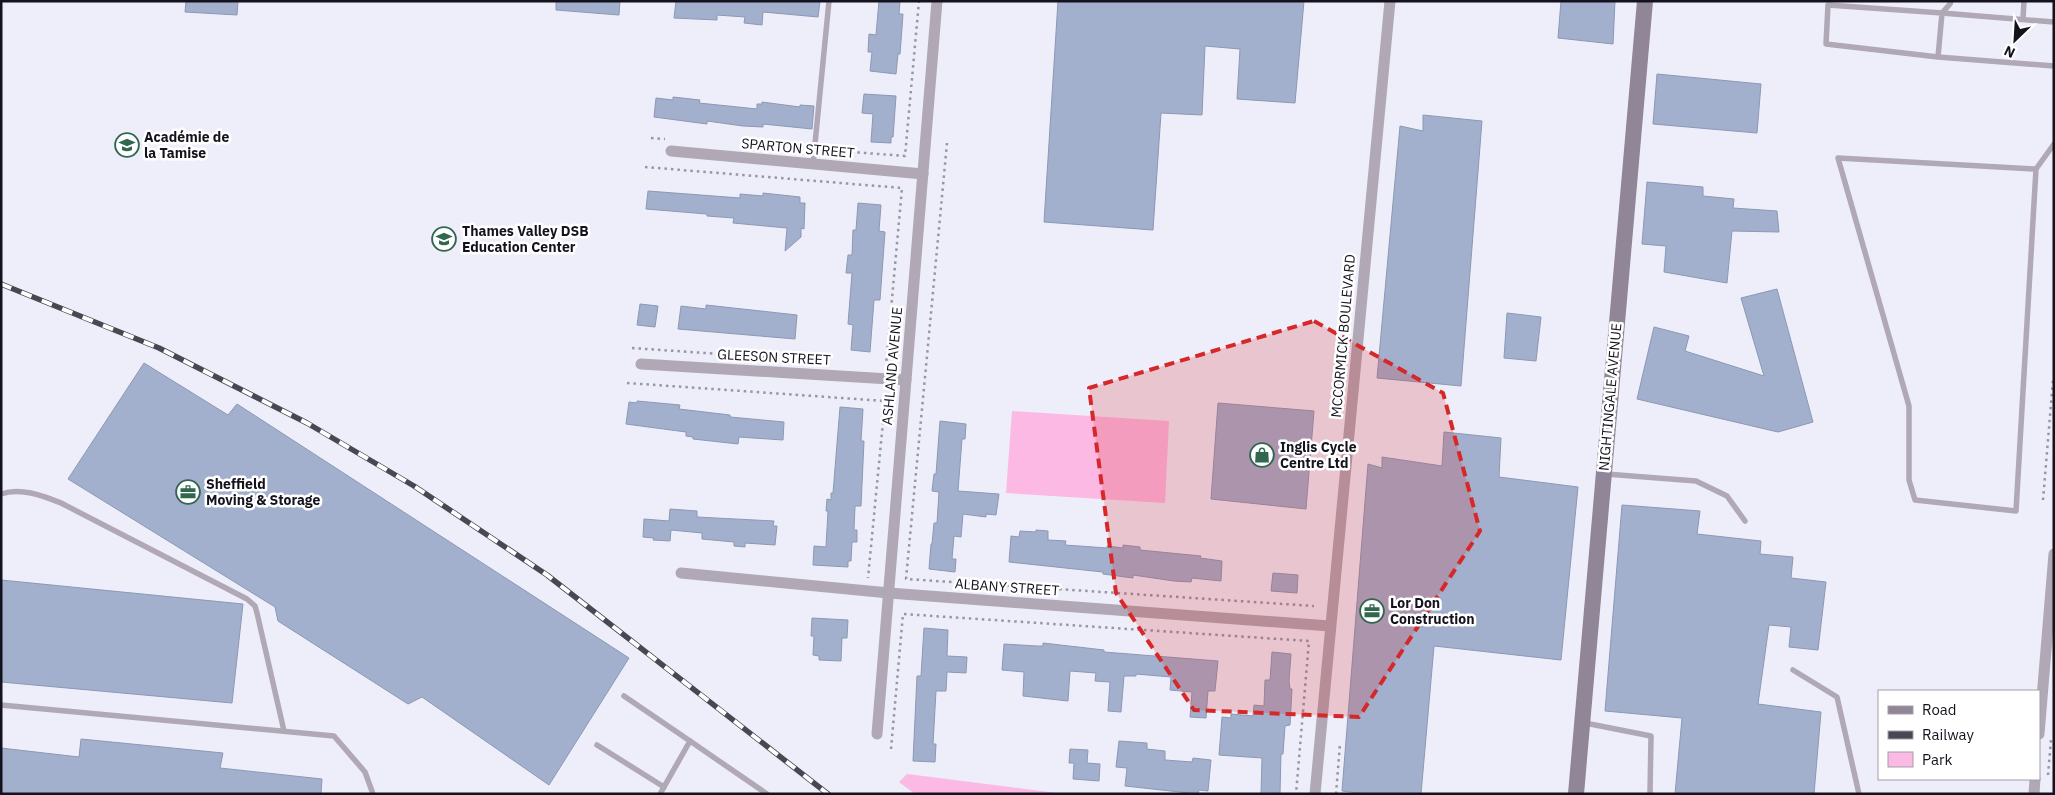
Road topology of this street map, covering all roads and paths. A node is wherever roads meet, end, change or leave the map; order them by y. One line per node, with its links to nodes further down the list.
1 (829, 1): 17 (lane)
2 (919, 1): 15 (path)
3 (937, 1): 20 (street, ASHLAND AVENUE)
4 (1390, 1): 37 (street, MCCORMICK BOULEVARD)
5 (1645, 1): 28 (street, NIGHTINGALE AVENUE)
6 (1951, 1): 8 (lane)
7 (2024, 1): 9 (lane)
8 (1942, 13): 9 (lane); 11 (lane); 11 (lane)
9 (2022, 19): 10 (lane)
10 (2054, 22)
11 (1938, 57): 12 (lane)
12 (2054, 66)
13 (946, 143): 36 (path)
14 (2054, 144): 19 (lane)
15 (821, 150)
16 (671, 151): 17 (street, SPARTON STREET)
17 (814, 164): 20 (street, SPARTON STREET)
18 (646, 167): 24 (path)
19 (2036, 169): 19 (lane)
20 (923, 174): 25 (street, ASHLAND AVENUE)
21 (632, 348): 22 (path)
22 (779, 358)
23 (641, 364): 25 (street, GLEESON STREET)
24 (876, 364)
25 (906, 380): 35 (street, ASHLAND AVENUE)
26 (2053, 380): 30 (path)
27 (627, 383): 34 (path)
28 (1604, 473): 31 (lane); 41 (street, NIGHTINGALE AVENUE)
29 (1, 494): 43 (lane)
30 (2043, 500)
31 (1745, 521)
32 (2054, 554): 42 (street)
33 (681, 573): 35 (street, ALBANY STREET)
34 (859, 578)
35 (889, 593): 37 (street, ALBANY STREET); 44 (street, ASHLAND AVENUE)
36 (1314, 606)
37 (1330, 626): 57 (street, MCCORMICK BOULEVARD)
38 (1793, 670): 61 (lane)
39 (624, 696): 46 (lane)
40 (1, 705): 43 (lane)
41 (1582, 722): 59 (street, NIGHTINGALE AVENUE); 60 (lane)
42 (2040, 722)
43 (284, 731): 53 (lane)
44 (877, 734)
45 (2051, 737): 51 (path)
46 (690, 741): 52 (lane); 55 (lane)
47 (1340, 744): 58 (path)
48 (597, 745): 52 (lane)
49 (891, 749): 56 (path)
50 (2035, 780): 62 (street)
51 (2047, 784)
52 (664, 787): 54 (lane)
53 (373, 794)
54 (660, 794)
55 (767, 794)
56 (1296, 794)
57 (1316, 794)
58 (1336, 794)
59 (1576, 794)
60 (1650, 794)
61 (1859, 794)
62 (2034, 794)

